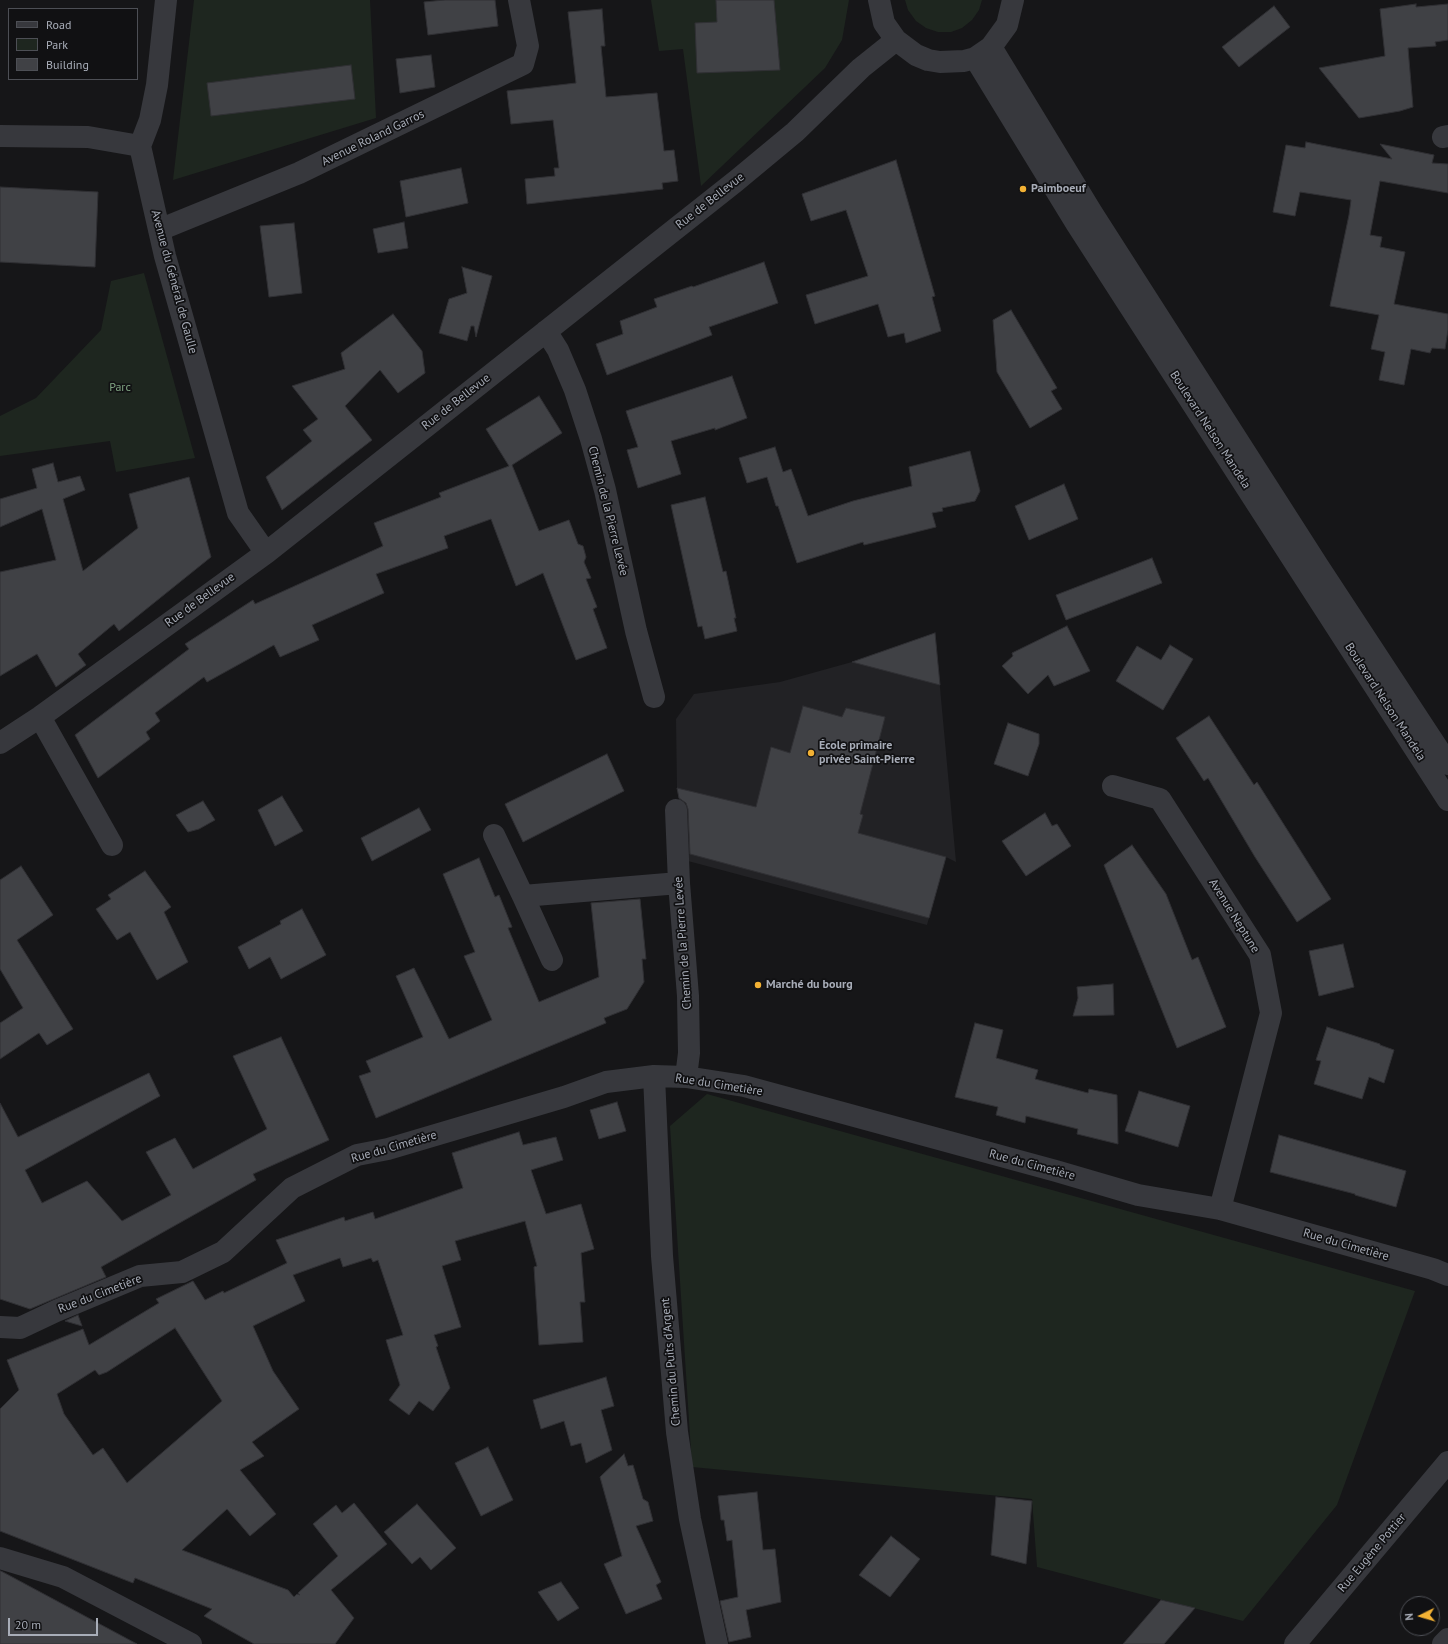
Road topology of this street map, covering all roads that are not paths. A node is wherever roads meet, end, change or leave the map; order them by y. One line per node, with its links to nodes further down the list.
1 (166, 0): 8 (street)
2 (519, 0): 9 (street, Avenue Roland Garros)
3 (879, 0): 5 (street)
4 (1013, 0): 6 (street)
5 (896, 40): 6 (street); 10 (street, Rue de Bellevue)
6 (983, 53): 15 (street); 17 (street, Boulevard Nelson Mandela)
7 (0, 136): 8 (street)
8 (140, 146): 9 (street, Avenue du Général de Gaulle)
9 (159, 230): 11 (street, Avenue du Général de Gaulle)
10 (546, 330): 11 (street, Rue de Bellevue); 12 (street, Chemin de la Pierre Levée)
11 (266, 553): 13 (street, Rue de Bellevue)
12 (654, 697)
13 (40, 717): 14 (street, Rue de Bellevue); 20 (street)
14 (0, 743)
15 (1448, 764)
16 (1113, 786): 26 (street, Avenue Neptune)
17 (1448, 800)
18 (676, 810): 21 (street, Chemin de la Pierre Levée)
19 (494, 835): 22 (street)
20 (112, 845)
21 (679, 883): 22 (street); 25 (street, Chemin de la Pierre Levée)
22 (523, 896): 23 (street)
23 (552, 960)
24 (654, 1076): 25 (street, Rue du Cimetière); 28 (street, Rue du Cimetière); 33 (street, Chemin du Puits d'Argent)
25 (686, 1077): 26 (street, Rue du Cimetière)
26 (1220, 1209): 27 (street, Rue du Cimetière)
27 (1448, 1275)
28 (0, 1327)
29 (1448, 1462): 34 (street, Rue Eugène Pottier)
30 (0, 1558): 32 (street)
31 (1448, 1639): 35 (street)
32 (191, 1644)
33 (717, 1644)
34 (1295, 1644)
35 (1443, 1644)

